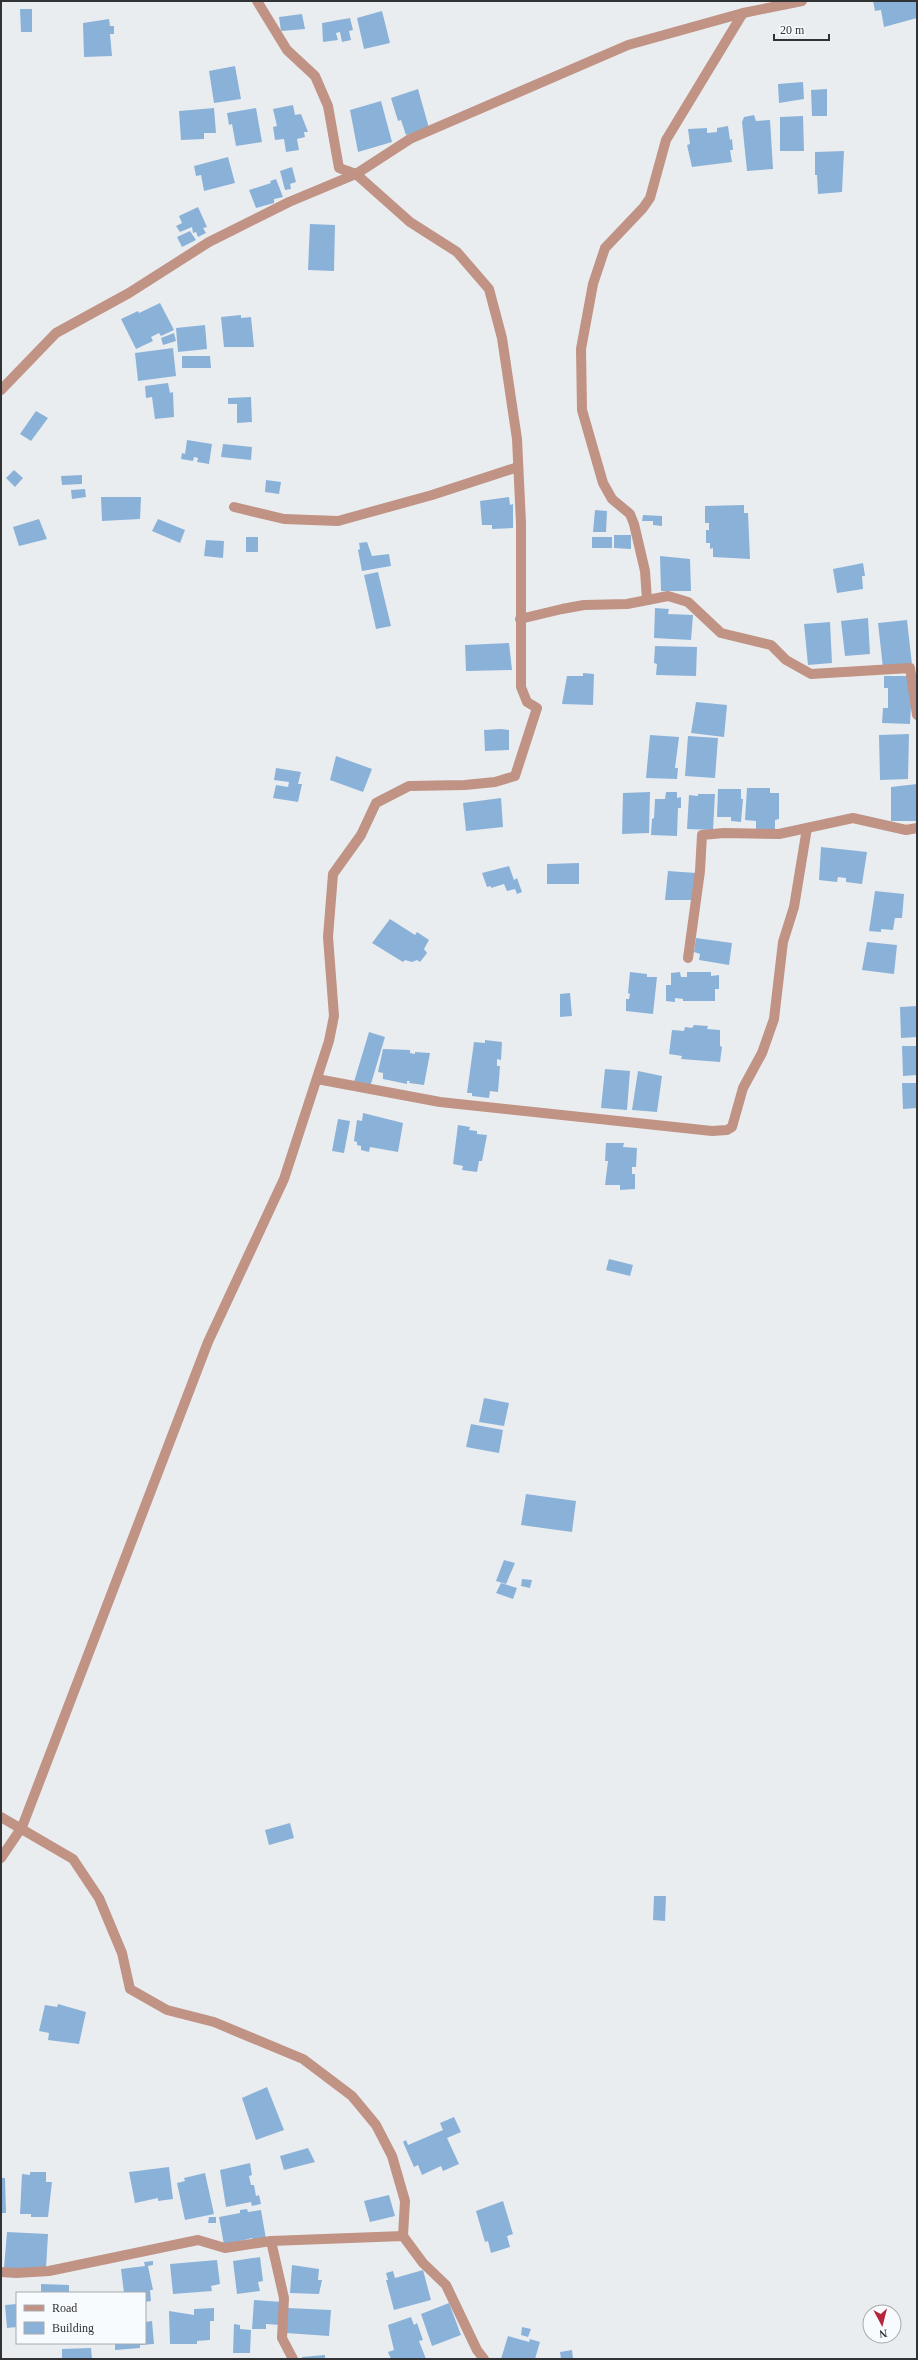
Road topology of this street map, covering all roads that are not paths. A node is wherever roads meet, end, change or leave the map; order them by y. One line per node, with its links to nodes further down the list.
1 (257, 1): 4 (street)
2 (802, 1): 3 (street)
3 (743, 13): 4 (street); 8 (street)
4 (356, 174): 5 (street); 6 (street)
5 (1, 390)
6 (518, 467): 7 (street); 9 (street)
7 (234, 507)
8 (647, 600): 9 (street); 10 (street)
9 (520, 619): 14 (street)
10 (917, 715)
11 (807, 828): 12 (street); 13 (street); 14 (street)
12 (917, 828)
13 (688, 958)
14 (317, 1079): 16 (street)
15 (1, 1817): 16 (street)
16 (22, 1827): 17 (street); 18 (street)
17 (1, 1858)
18 (404, 2236): 19 (street); 22 (street)
19 (271, 2241): 20 (street); 21 (street)
20 (1, 2272)
21 (293, 2359)
22 (484, 2359)

